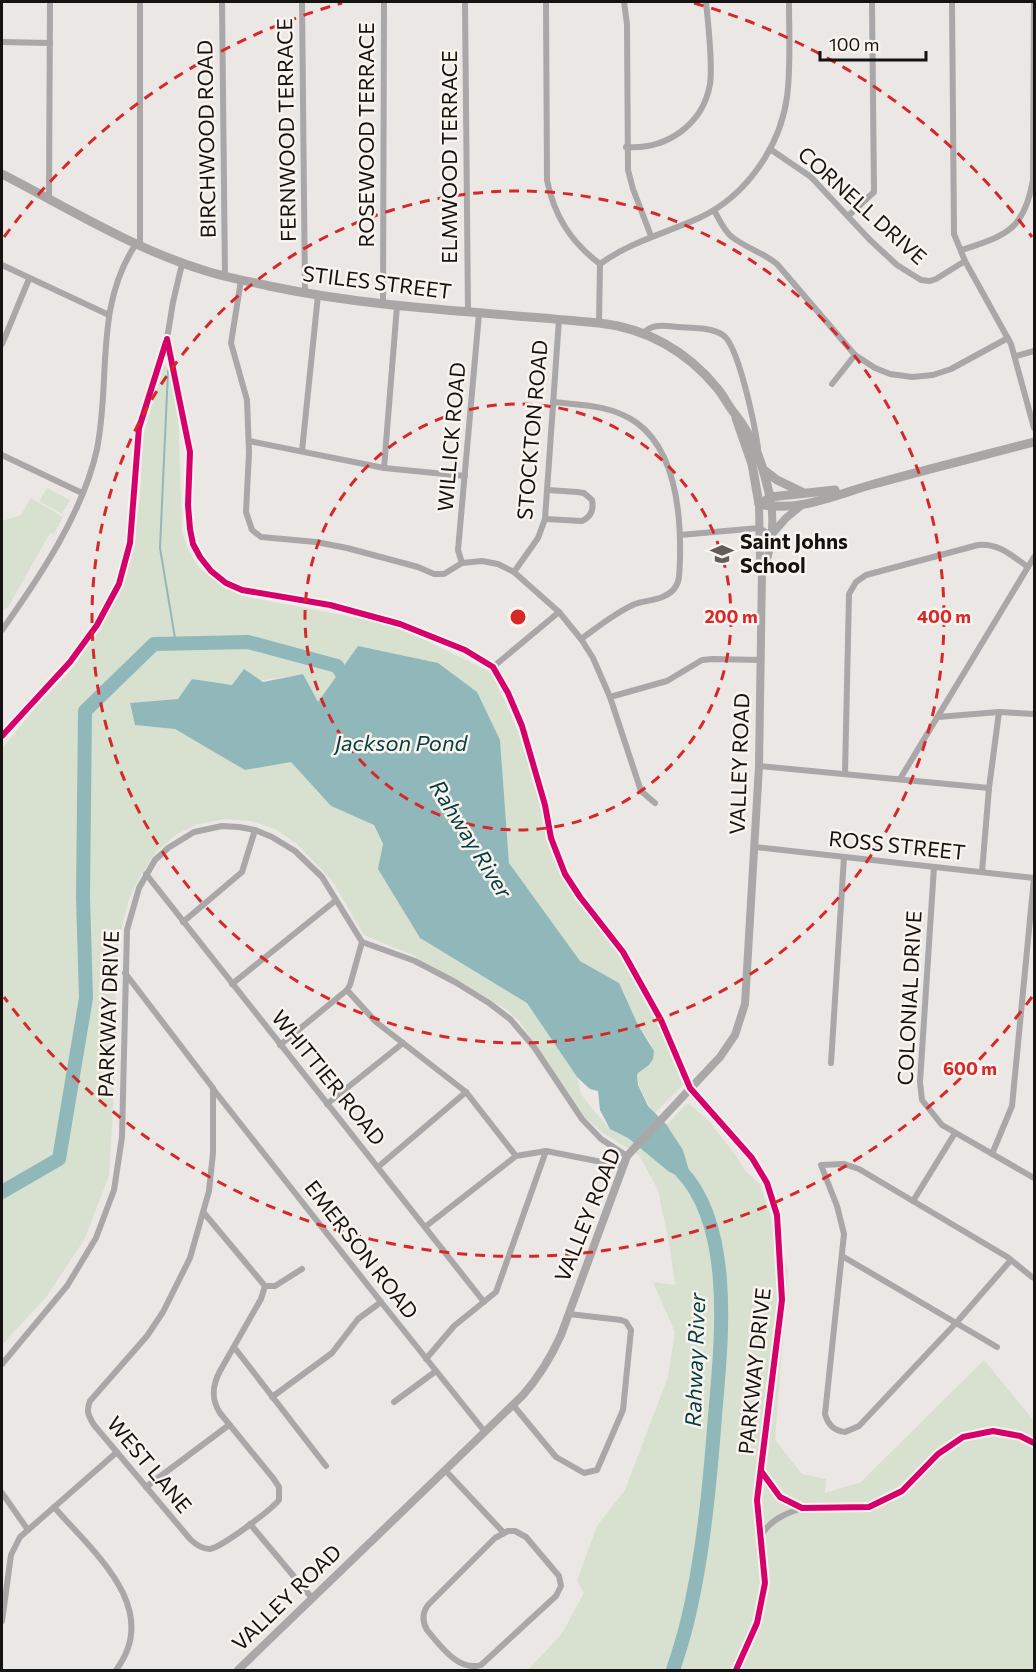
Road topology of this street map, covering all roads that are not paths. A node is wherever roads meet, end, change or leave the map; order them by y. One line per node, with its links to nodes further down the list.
1 (50, 2): 15 (street)
2 (140, 2): 24 (street)
3 (222, 2): 30 (street, BIRCHWOOD ROAD)
4 (302, 2): 33 (street, FERNWOOD TERRACE)
5 (384, 2): 35 (street, ROSEWOOD TERRACE)
6 (465, 2): 37 (street, ELMWOOD TERRACE)
7 (546, 2): 28 (street)
8 (624, 2): 16 (street)
9 (706, 2): 16 (street)
10 (789, 2): 17 (street)
11 (872, 2): 22 (street)
12 (952, 2): 25 (street)
13 (1034, 2): 18 (street)
14 (2, 42): 15 (street)
15 (50, 43): 20 (street)
16 (626, 147): 23 (street)
17 (770, 149): 21 (street); 22 (street, CORNELL DRIVE)
18 (1034, 171): 25 (street)
19 (2, 174): 20 (main road, STILES STREET)
20 (49, 198): 24 (main road, STILES STREET)
21 (714, 210): 23 (street); 47 (street)
22 (848, 216): 26 (street, CORNELL DRIVE)
23 (651, 236): 28 (street)
24 (138, 245): 27 (main road, STILES STREET); 39 (street)
25 (962, 250): 26 (street)
26 (965, 261): 43 (street)
27 (182, 264): 30 (main road, STILES STREET); 44 (street)
28 (600, 264): 41 (street)
29 (2, 265): 31 (street)
30 (225, 276): 32 (main road, STILES STREET)
31 (29, 279): 39 (street); 45 (street)
32 (241, 280): 33 (main road, STILES STREET); 53 (street)
33 (306, 293): 34 (main road, STILES STREET)
34 (318, 295): 35 (main road, STILES STREET); 55 (street)
35 (383, 304): 36 (main road, STILES STREET)
36 (397, 306): 37 (main road, STILES STREET); 58 (street)
37 (468, 313): 38 (main road, STILES STREET)
38 (479, 314): 40 (main road, STILES STREET); 60 (street, WILLICK ROAD)
39 (109, 315): 63 (street)
40 (559, 319): 41 (main road, STILES STREET); 50 (street, STOCKTON ROAD)
41 (599, 323): 42 (main road, STILES STREET)
42 (644, 333): 51 (main road, STILES STREET); 56 (street)
43 (1008, 338): 47 (street); 48 (street)
44 (167, 339): 82 (street); 87 (street)
45 (2, 344)
46 (1035, 351): 48 (street)
47 (855, 355): 49 (street)
48 (1016, 356): 52 (street)
49 (832, 384)
50 (553, 402): 62 (street, STOCKTON ROAD); 70 (street)
51 (736, 415): 56 (main road, STILES STREET); 66 (main road, STILES STREET)
52 (1035, 428)
53 (249, 441): 55 (street); 73 (street)
54 (1035, 442): 61 (main road)
55 (302, 451): 58 (street)
56 (759, 454): 59 (main road, STILES STREET)
57 (2, 455): 63 (street)
58 (384, 468): 60 (street)
59 (764, 470): 64 (main road); 65 (main road, STILES STREET)
60 (465, 476): 73 (street, WILLICK ROAD)
61 (861, 487): 64 (main road); 67 (main road)
62 (548, 490): 68 (street, STOCKTON ROAD); 68 (street)
63 (82, 493): 78 (street)
64 (808, 494): 65 (main road)
65 (771, 502): 66 (main road); 67 (main road); 71 (street, VALLEY ROAD)
66 (759, 504): 69 (street, VALLEY ROAD)
67 (803, 505): 71 (street)
68 (545, 519): 76 (street, STOCKTON ROAD)
69 (759, 528): 70 (street); 71 (street); 75 (street, VALLEY ROAD)
70 (681, 535): 80 (street)
71 (771, 535): 75 (street, VALLEY ROAD)
72 (1035, 557): 74 (street)
73 (462, 563): 76 (street)
74 (1028, 567): 86 (street); 89 (street)
75 (762, 571): 81 (street, VALLEY ROAD)
76 (514, 572): 77 (street)
77 (559, 612): 80 (street); 82 (street)
78 (4, 621): 79 (street)
79 (2, 630)
80 (581, 639): 83 (street)
81 (760, 660): 83 (street); 88 (street, VALLEY ROAD)
82 (493, 667): 110 (street, PARKWAY DRIVE)
83 (610, 697): 92 (street)
84 (999, 712): 85 (street); 86 (street); 91 (street)
85 (1035, 714)
86 (938, 717): 90 (street)
87 (2, 736)
88 (759, 766): 89 (street); 94 (street, VALLEY ROAD)
89 (845, 774): 90 (street)
90 (900, 779): 91 (street)
91 (989, 788): 97 (street)
92 (655, 802)
93 (255, 830): 98 (street, PARKWAY DRIVE); 100 (street, PARKWAY DRIVE); 101 (street)
94 (755, 847): 95 (street, ROSS STREET); 110 (street, VALLEY ROAD)
95 (843, 856): 96 (street, ROSS STREET); 108 (street)
96 (934, 867): 97 (street, ROSS STREET); 113 (street, COLONIAL DRIVE)
97 (982, 872): 99 (street, ROSS STREET)
98 (146, 874): 101 (street, WHITTIER ROAD); 103 (street, PARKWAY DRIVE)
99 (1034, 878): 116 (street)
100 (335, 901): 102 (street, PARKWAY DRIVE); 104 (street)
101 (183, 922): 104 (street, WHITTIER ROAD)
102 (362, 942): 105 (street); 115 (street)
103 (124, 973): 109 (street); 136 (street, PARKWAY DRIVE)
104 (232, 984): 107 (street, WHITTIER ROAD)
105 (347, 990): 106 (street); 107 (street)
106 (403, 1043): 111 (street); 112 (street)
107 (280, 1045): 112 (street, WHITTIER ROAD)
108 (831, 1064)
109 (213, 1088): 122 (street, WEST LANE); 129 (street, EMERSON ROAD)
110 (690, 1088): 115 (street, VALLEY ROAD); 147 (street, PARKWAY DRIVE)
111 (466, 1092): 117 (street); 119 (street)
112 (327, 1104): 119 (street, WHITTIER ROAD)
113 (955, 1133): 116 (street, COLONIAL DRIVE); 121 (street)
114 (546, 1151): 117 (street); 118 (street); 130 (street)
115 (630, 1153): 118 (street, VALLEY ROAD)
116 (992, 1154): 120 (street, COLONIAL DRIVE)
117 (516, 1156): 123 (street)
118 (622, 1166): 131 (street, VALLEY ROAD)
119 (378, 1167): 123 (street, WHITTIER ROAD)
120 (1035, 1178)
121 (913, 1201): 124 (street); 125 (street)
122 (204, 1213): 128 (street); 144 (street, WEST LANE)
123 (425, 1227): 130 (street, WHITTIER ROAD)
124 (842, 1256): 132 (street); 132 (street)
125 (1011, 1260): 127 (street); 132 (street)
126 (302, 1269): 128 (street)
127 (1035, 1278)
128 (265, 1286): 133 (street)
129 (381, 1302): 135 (street, EMERSON ROAD); 138 (street)
130 (484, 1302): 135 (street)
131 (568, 1314): 140 (street, VALLEY ROAD); 140 (street)
132 (957, 1322): 134 (street)
133 (234, 1347): 138 (street); 141 (street)
134 (997, 1347)
135 (426, 1359): 137 (street, EMERSON ROAD)
136 (2, 1364)
137 (436, 1371): 139 (street); 142 (street, EMERSON ROAD)
138 (272, 1397): 145 (street)
139 (394, 1402)
140 (513, 1405): 142 (street, VALLEY ROAD)
141 (229, 1425): 148 (street); 152 (street)
142 (485, 1432): 146 (street, VALLEY ROAD)
143 (1035, 1443): 151 (street)
144 (117, 1452): 148 (street, WEST LANE); 150 (street)
145 (326, 1466)
146 (445, 1470): 154 (street); 156 (street, VALLEY ROAD)
147 (761, 1471): 151 (street, PARKWAY DRIVE); 155 (street, PARKWAY DRIVE)
148 (146, 1487): 152 (street, WEST LANE)
149 (2, 1493): 153 (street)
150 (54, 1507): 153 (street); 158 (street)
151 (802, 1508): 155 (street)
152 (250, 1524): 156 (street)
153 (28, 1530): 157 (street)
154 (503, 1532): 154 (street)
155 (760, 1538): 160 (street, PARKWAY DRIVE)
156 (312, 1598): 159 (street, VALLEY ROAD)
157 (2, 1621)
158 (116, 1671)
159 (238, 1671)
160 (736, 1671)

